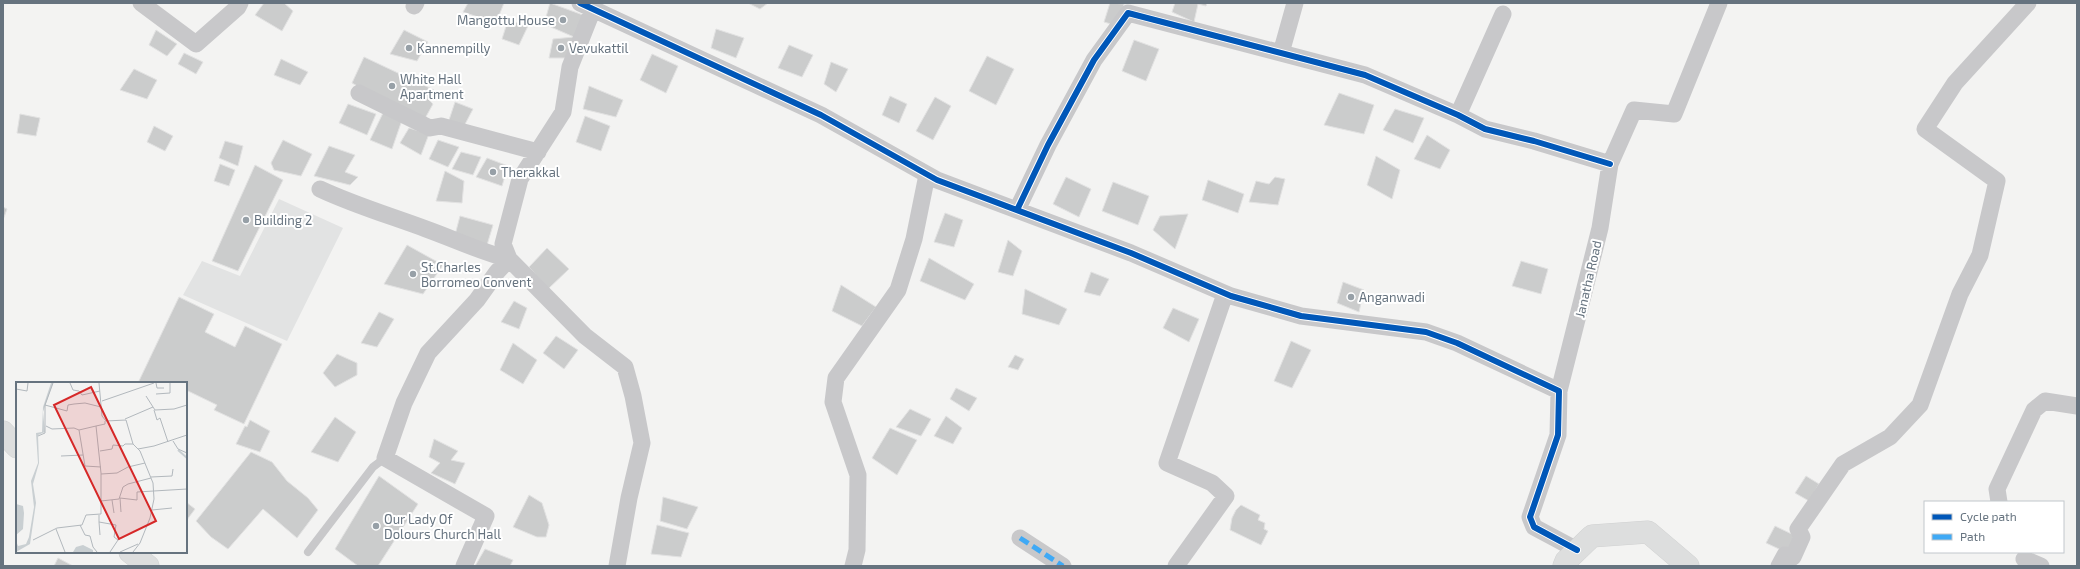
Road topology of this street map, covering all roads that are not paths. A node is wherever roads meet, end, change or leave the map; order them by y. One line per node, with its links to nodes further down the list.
1 (141, 3): 2 (street)
2 (240, 3)
3 (1295, 3): 8 (street)
4 (1719, 3): 12 (street, Janatha Road)
5 (2028, 3): 36 (street)
6 (586, 6): 11 (street); 13 (street)
7 (1503, 14): 10 (street)
8 (1280, 53): 10 (street); 15 (street)
9 (359, 93): 11 (street)
10 (1458, 115): 12 (street)
11 (538, 152): 16 (street)
12 (1610, 164): 18 (street, Janatha Road)
13 (927, 174): 15 (street); 32 (street)
14 (320, 189): 16 (street)
15 (1017, 210): 17 (street)
16 (509, 259): 22 (street); 31 (street)
17 (1225, 294): 18 (street); 34 (street)
18 (1559, 391): 27 (street, Janatha Road)
19 (2077, 406): 23 (street)
20 (3, 432): 21 (main road)
21 (16, 446)
22 (385, 458): 25 (lane); 30 (street)
23 (1999, 501)
24 (1020, 538): 33 (street)
25 (308, 552)
26 (131, 553): 29 (main road)
27 (1570, 558): 35 (main road)
28 (2024, 559): 37 (street)
29 (148, 566)
30 (464, 566)
31 (617, 566)
32 (853, 566)
33 (1063, 566)
34 (1176, 566)
35 (1688, 566)
36 (1779, 566)
37 (2041, 566)

